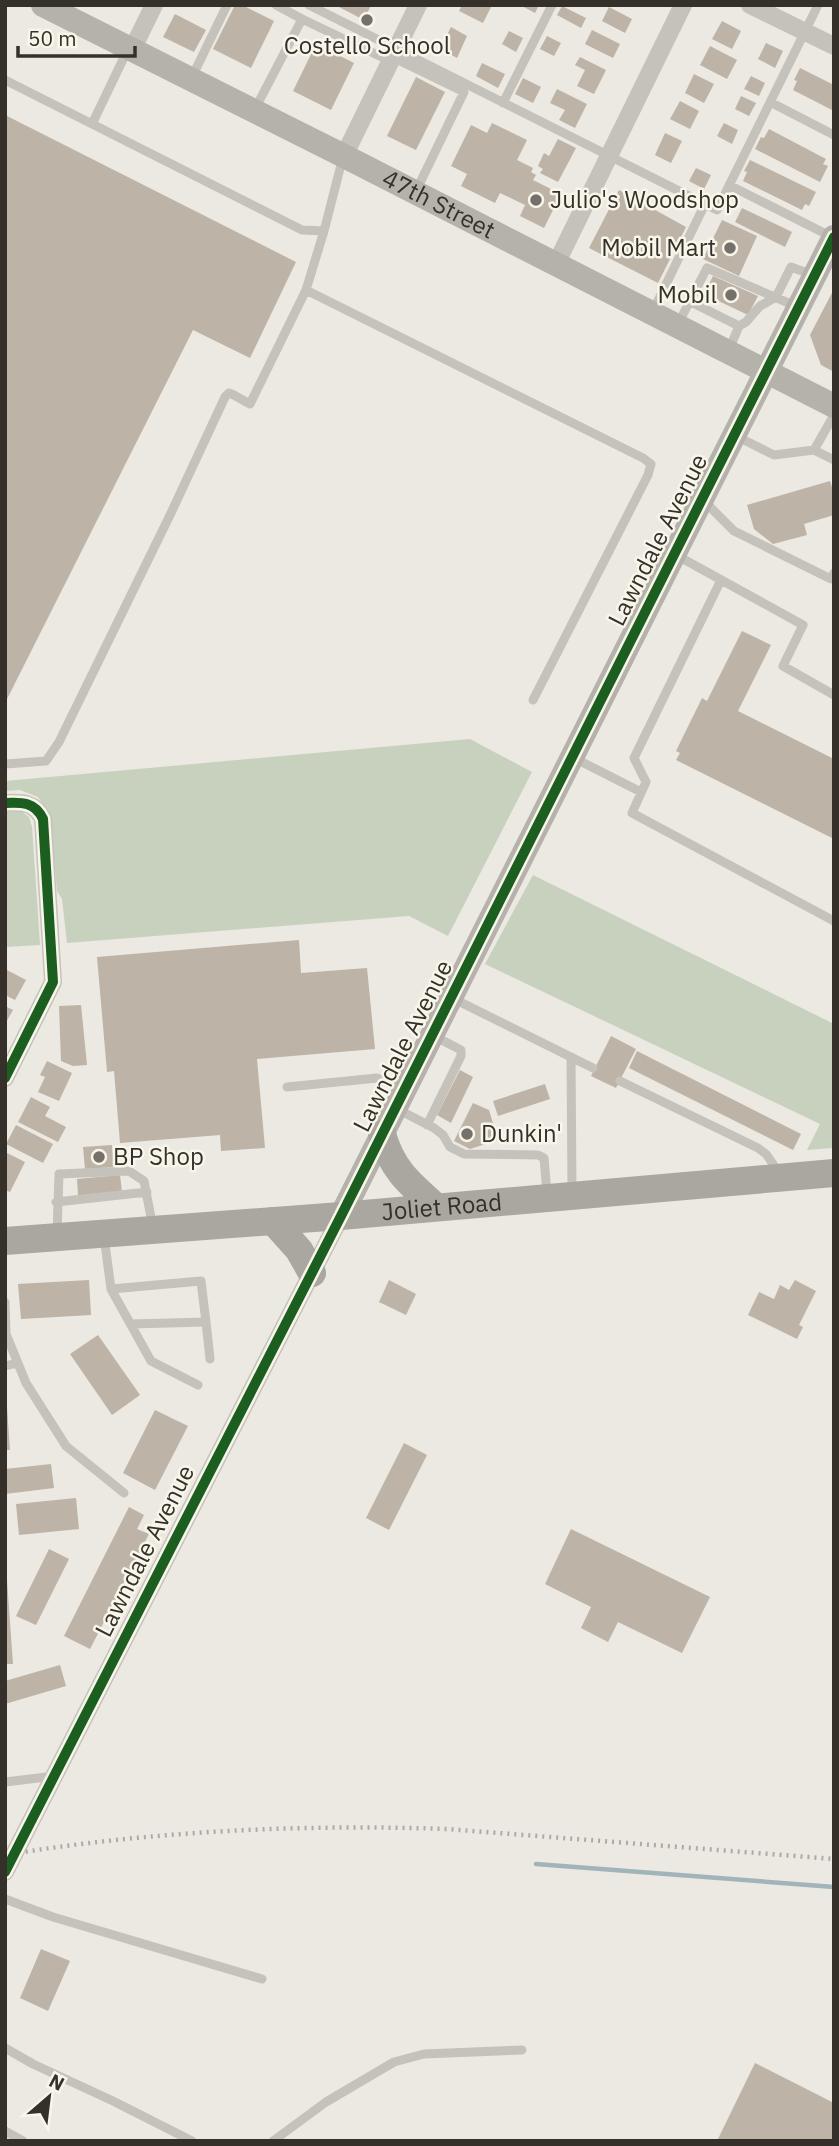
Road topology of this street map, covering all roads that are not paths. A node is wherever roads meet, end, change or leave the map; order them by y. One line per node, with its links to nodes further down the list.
1 (43, 5): 14 (street, 47th Street)
2 (154, 5): 14 (street)
3 (227, 5): 16 (lane)
4 (275, 5): 11 (lane)
5 (309, 5): 15 (lane)
6 (418, 5): 15 (street)
7 (552, 5): 19 (lane)
8 (683, 5): 24 (street)
9 (750, 5): 12 (street)
10 (818, 5): 12 (lane)
11 (302, 19): 15 (lane); 20 (lane)
12 (805, 32): 13 (street); 18 (lane)
13 (834, 46)
14 (131, 49): 16 (street, 47th Street); 21 (lane)
15 (393, 56): 19 (lane); 23 (street); 26 (lane)
16 (191, 79): 20 (street, 47th Street)
17 (5, 80): 21 (lane)
18 (771, 102): 22 (lane); 25 (lane)
19 (503, 103): 24 (lane)
20 (254, 111): 23 (street, 47th Street)
21 (92, 124): 28 (lane)
22 (834, 135)
23 (344, 156): 26 (street, 47th Street); 28 (lane)
24 (609, 156): 27 (lane); 30 (street)
25 (729, 185): 27 (lane); 29 (lane)
26 (415, 192): 30 (street, 47th Street)
27 (705, 204): 36 (lane)
28 (324, 231): 32 (lane)
29 (833, 237): 31 (street, Lawndale Avenue)
30 (555, 264): 36 (street, 47th Street)
31 (814, 275): 33 (lane); 35 (street, Lawndale Avenue)
32 (306, 290): 51 (lane); 53 (lane)
33 (776, 297): 34 (lane); 35 (lane); 38 (lane)
34 (689, 301): 37 (lane); 38 (lane)
35 (799, 307): 40 (street, Lawndale Avenue)
36 (652, 312): 37 (street, 47th Street)
37 (677, 325): 39 (street, 47th Street)
38 (739, 326): 39 (lane)
39 (728, 351): 40 (street, 47th Street)
40 (767, 371): 41 (street, 47th Street); 43 (street, Lawndale Avenue)
41 (834, 406)
42 (834, 415): 44 (lane)
43 (734, 435): 44 (lane); 46 (street, Lawndale Avenue)
44 (814, 450): 45 (lane)
45 (834, 460)
46 (702, 499): 47 (street, Lawndale Avenue); 48 (lane)
47 (674, 554): 49 (lane); 52 (street, Lawndale Avenue)
48 (834, 573)
49 (721, 580): 50 (lane); 54 (lane)
50 (834, 695)
51 (533, 700)
52 (572, 757): 54 (lane); 57 (street, Lawndale Avenue)
53 (5, 765)
54 (641, 792): 56 (lane)
55 (5, 803): 61 (street)
56 (834, 921)
57 (451, 998): 58 (street, Lawndale Avenue); 59 (lane)
58 (432, 1035): 64 (street, Lawndale Avenue); 65 (lane)
59 (571, 1057): 60 (lane); 70 (lane)
60 (593, 1068)
61 (5, 1078)
62 (620, 1082): 68 (lane)
63 (286, 1087): 64 (lane)
64 (400, 1099): 65 (lane); 66 (street, Lawndale Avenue)
65 (427, 1125): 70 (lane)
66 (382, 1134): 72 (main road); 73 (street, Lawndale Avenue)
67 (834, 1173): 68 (main road, Joliet Road)
68 (782, 1177): 70 (main road, Joliet Road)
69 (147, 1192): 71 (lane); 71 (lane); 75 (lane)
70 (560, 1197): 72 (main road, Joliet Road)
71 (57, 1202): 77 (lane)
72 (436, 1208): 73 (main road, Joliet Road)
73 (341, 1216): 74 (main road, Joliet Road); 79 (street, Lawndale Avenue)
74 (273, 1221): 75 (main road, Joliet Road); 79 (main road)
75 (154, 1230): 76 (main road, Joliet Road)
76 (104, 1234): 77 (main road, Joliet Road); 80 (lane)
77 (57, 1237): 78 (main road, Joliet Road)
78 (5, 1241)
79 (312, 1272): 89 (street, Lawndale Avenue)
80 (111, 1289): 82 (lane); 83 (lane)
81 (5, 1302): 85 (lane)
82 (206, 1322): 83 (lane); 84 (lane)
83 (131, 1324): 87 (lane)
84 (211, 1359)
85 (17, 1363): 86 (lane); 88 (lane)
86 (5, 1366)
87 (198, 1385)
88 (124, 1493)
89 (55, 1776): 90 (lane); 91 (street, Lawndale Avenue)
90 (5, 1782)
91 (5, 1872)
92 (5, 1899): 93 (lane)
93 (262, 1979)
94 (5, 2048): 98 (lane)
95 (522, 2050): 99 (lane)
96 (5, 2132): 97 (lane)
97 (23, 2141)
98 (192, 2141)
99 (273, 2141)

